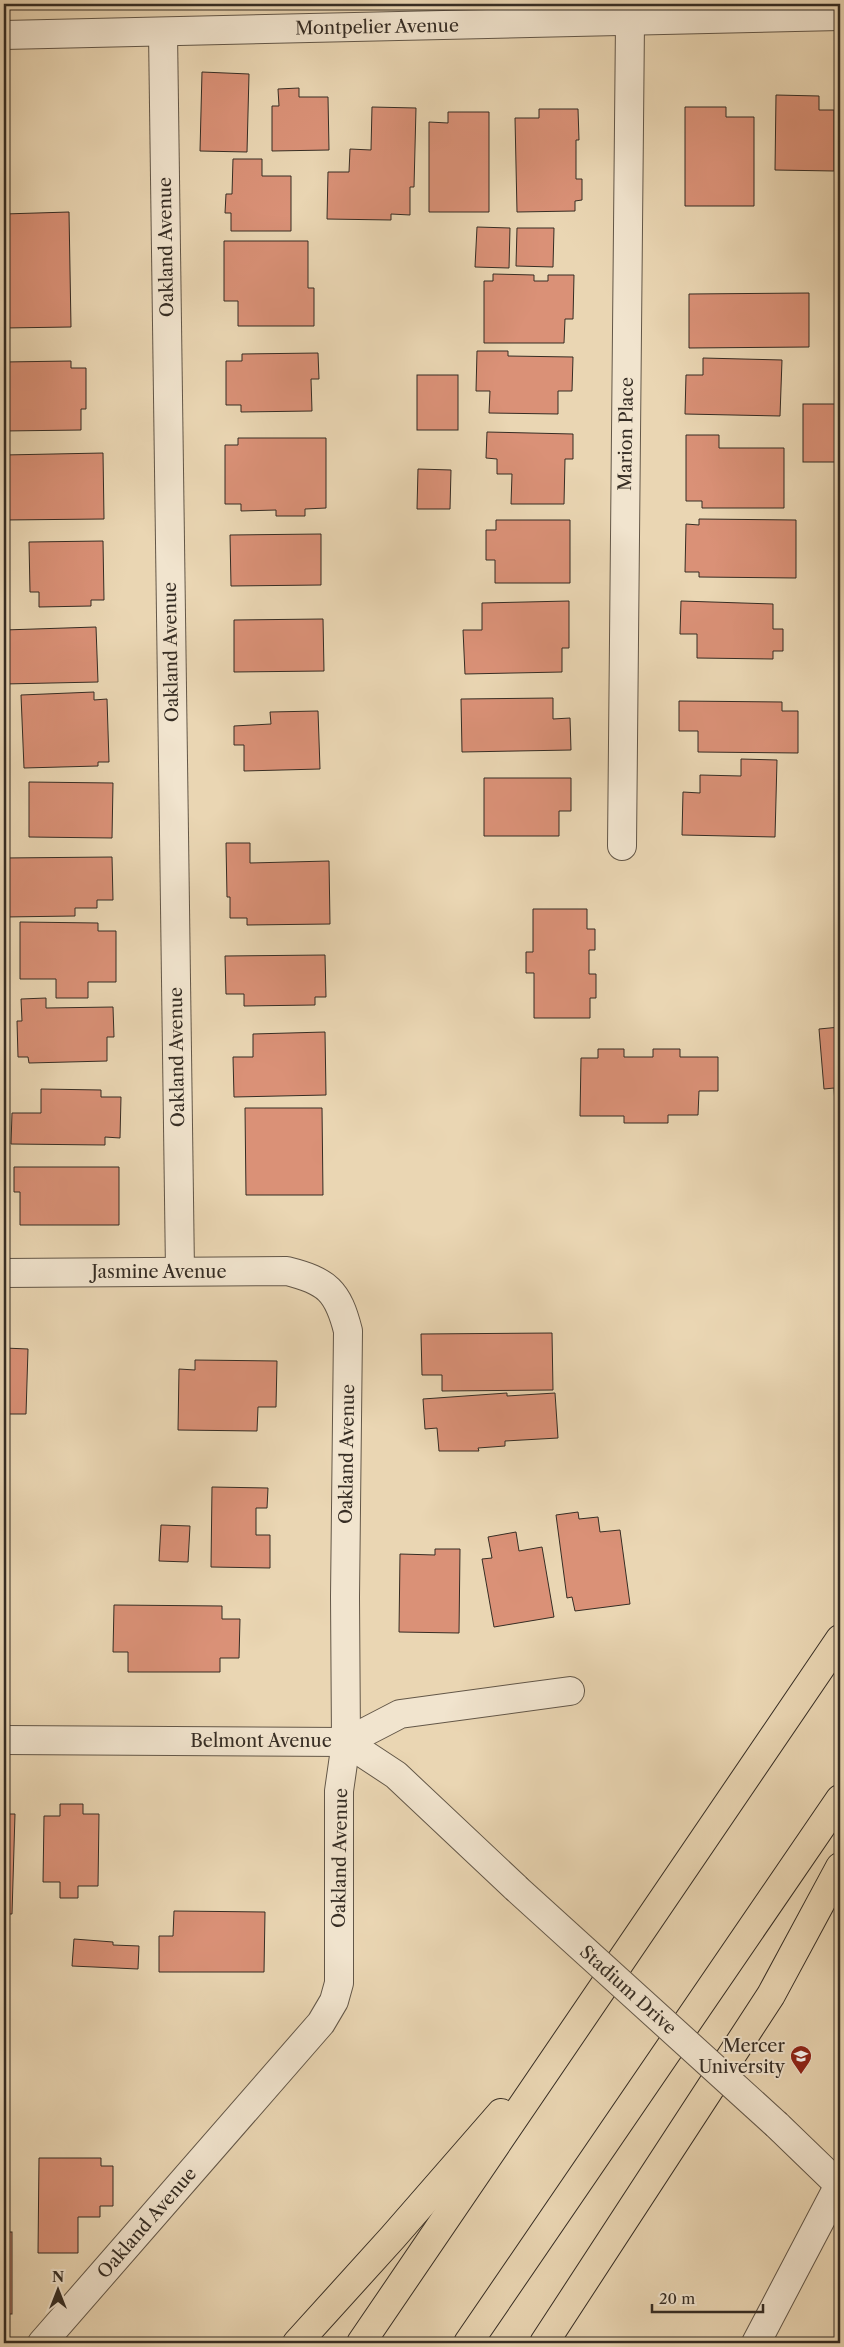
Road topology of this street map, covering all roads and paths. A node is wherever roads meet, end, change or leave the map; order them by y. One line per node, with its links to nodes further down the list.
1 (752, 11): 2 (street, Montpelier Avenue); 3 (street, Montpelier Avenue)
2 (840, 16)
3 (630, 22): 4 (street, Montpelier Avenue); 6 (street, Marion Place)
4 (163, 32): 5 (street, Montpelier Avenue); 8 (street, Oakland Avenue)
5 (4, 35)
6 (622, 846)
7 (4, 1272): 8 (street, Jasmine Avenue)
8 (180, 1272): 9 (street, Jasmine Avenue)
9 (313, 1278): 13 (street, Oakland Avenue)
10 (840, 1639): 16 (highway)
11 (570, 1691): 13 (street, Belmont Avenue)
12 (4, 1740): 13 (street, Belmont Avenue)
13 (346, 1742): 17 (street, Stadium Drive, bridge); 18 (street, Oakland Avenue)
14 (840, 1799): 21 (highway)
15 (840, 1867): 22 (highway)
16 (589, 2011): 19 (highway); 20 (highway)
17 (839, 2183): 23 (street, Stadium Drive)
18 (42, 2343)
19 (297, 2343)
20 (362, 2343)
21 (468, 2343)
22 (544, 2343)
23 (756, 2343)

